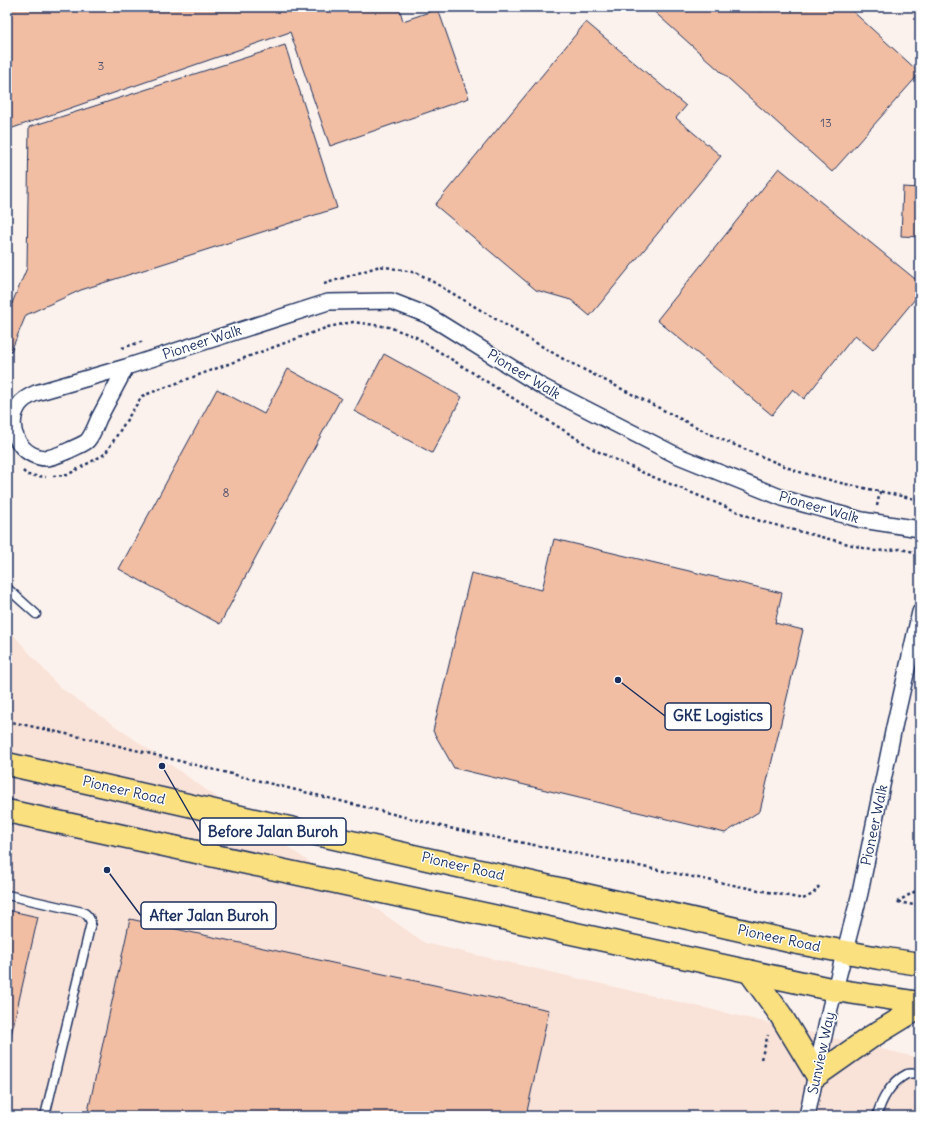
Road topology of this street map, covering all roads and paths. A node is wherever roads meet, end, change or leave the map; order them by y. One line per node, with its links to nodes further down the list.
1 (321, 285): 6 (path)
2 (149, 339): 3 (path)
3 (120, 349)
4 (126, 367): 4 (street, Pioneer Walk); 7 (street, Pioneer Walk)
5 (142, 396): 8 (path)
6 (920, 500)
7 (920, 529)
8 (920, 553)
9 (7, 588): 11 (lane)
10 (920, 612): 19 (street, Pioneer Walk)
11 (36, 614)
12 (7, 721): 15 (path)
13 (7, 764): 19 (main road, Pioneer Road)
14 (7, 811): 21 (main road)
15 (820, 885)
16 (920, 890): 18 (path)
17 (7, 895): 29 (lane)
18 (920, 906)
19 (844, 952): 20 (main road, Pioneer Road); 22 (street, Pioneer Walk)
20 (920, 964)
21 (749, 971): 22 (main road); 28 (main road)
22 (834, 990): 23 (main road); 28 (street, Sunview Way)
23 (920, 1003)
24 (920, 1007): 28 (main road)
25 (768, 1034): 26 (path)
26 (761, 1059)
27 (920, 1074): 31 (lane)
28 (817, 1075): 30 (street, Sunview Way)
29 (45, 1116)
30 (807, 1116)
31 (877, 1116)

